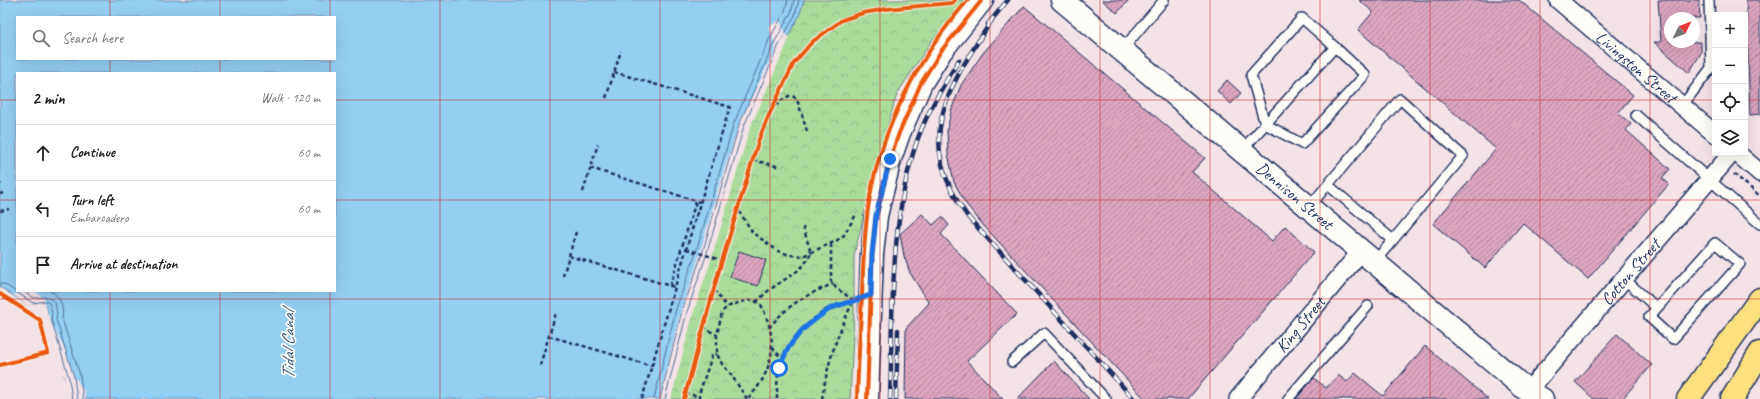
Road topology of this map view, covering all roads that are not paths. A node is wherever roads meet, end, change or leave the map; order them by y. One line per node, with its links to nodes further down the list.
1 (982, 0): 29 (main road)
2 (1062, 0): 7 (main road, Dennison Street)
3 (1164, 0): 7 (lane)
4 (1558, 0): 8 (street, Livingston Street)
5 (1709, 0): 8 (lane)
6 (1335, 47): 10 (lane); 10 (lane); 10 (lane)
7 (1122, 50): 12 (main road, Dennison Street)
8 (1682, 106): 11 (street, Livingston Street)
9 (1636, 115): 16 (lane)
10 (1265, 124): 12 (lane)
11 (1712, 131)
12 (1242, 150): 18 (main road, Dennison Street)
13 (1740, 156): 15 (street)
14 (1728, 159): 16 (street, Cotton Street)
15 (1760, 173)
16 (1710, 179): 19 (lane); 22 (street, Cotton Street)
17 (1328, 185): 18 (lane); 20 (lane); 20 (lane)
18 (1309, 206): 21 (main road, Dennison Street)
19 (1760, 224)
20 (1393, 240): 21 (lane)
21 (1368, 256): 28 (main road, Dennison Street); 31 (street, King Street)
22 (1624, 279): 25 (lane); 28 (street, Cotton Street)
23 (1760, 299): 33 (highway)
24 (1368, 306): 32 (lane)
25 (1657, 308): 25 (lane)
26 (1760, 353): 34 (highway)
27 (1012, 362): 30 (lane)
28 (1535, 396)
29 (867, 399)
30 (1106, 399)
31 (1238, 399)
32 (1288, 399)
33 (1688, 399)
34 (1732, 399)

